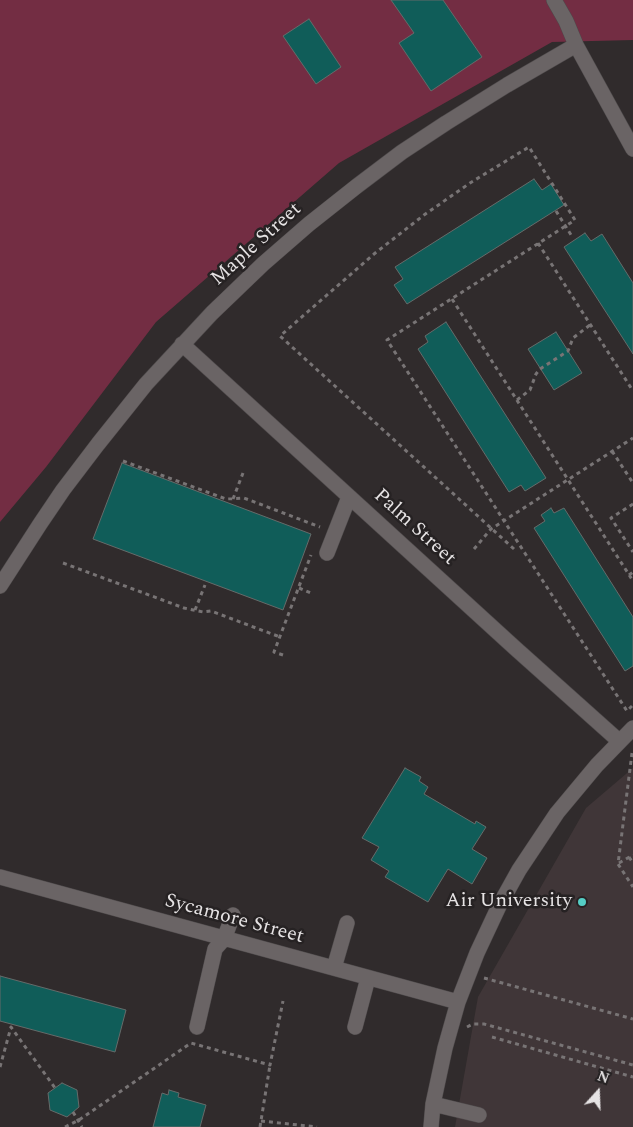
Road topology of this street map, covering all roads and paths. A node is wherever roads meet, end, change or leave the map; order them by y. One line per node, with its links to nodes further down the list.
1 (554, 0): 2 (street)
2 (576, 45): 3 (street); 10 (street, Maple Street)
3 (633, 150)
4 (556, 211): 5 (path)
5 (566, 226): 6 (path); 7 (path); 24 (path)
6 (573, 238)
7 (538, 243): 8 (path); 9 (path)
8 (452, 299): 12 (path); 22 (path)
9 (590, 325): 11 (path); 12 (path)
10 (182, 344): 19 (street, Palm Street); 34 (street, Maple Street)
11 (633, 391)
12 (517, 400): 17 (path)
13 (633, 438): 14 (path)
14 (612, 451): 17 (path); 18 (path)
15 (123, 461): 20 (path)
16 (242, 473): 20 (path)
17 (568, 480): 22 (path); 31 (path)
18 (633, 483)
19 (349, 496): 28 (street); 42 (street, Palm Street)
20 (233, 499): 23 (path)
21 (633, 504): 27 (path)
22 (504, 521): 24 (path); 40 (path)
23 (322, 527)
24 (491, 529): 25 (path); 26 (path)
25 (474, 549)
26 (514, 550)
27 (633, 552)
28 (320, 553): 35 (path)
29 (63, 563): 37 (path)
30 (633, 572): 31 (path)
31 (629, 575): 32 (path)
32 (633, 581)
33 (205, 585): 37 (path)
34 (0, 586)
35 (299, 588): 36 (path); 38 (path)
36 (313, 594)
37 (195, 610): 38 (path)
38 (280, 637): 39 (path)
39 (283, 655)
40 (633, 705)
41 (633, 728): 42 (street)
42 (619, 741): 60 (street)
43 (633, 752): 44 (path); 48 (path)
44 (628, 756)
45 (633, 854): 46 (path)
46 (629, 857): 47 (path); 48 (path)
47 (633, 863)
48 (618, 864): 50 (path)
49 (0, 877): 53 (street, Sycamore Street)
50 (633, 887)
51 (233, 915): 53 (street)
52 (346, 923): 54 (street)
53 (224, 939): 54 (street, Sycamore Street); 63 (street)
54 (334, 968): 56 (street, Sycamore Street)
55 (487, 970): 57 (path)
56 (368, 978): 60 (street, Sycamore Street); 64 (street)
57 (484, 978): 58 (path); 61 (path)
58 (481, 986)
59 (283, 1001): 68 (path)
60 (458, 1002): 73 (street)
61 (633, 1019)
62 (469, 1021): 65 (path)
63 (197, 1027)
64 (355, 1027)
65 (467, 1027): 66 (path); 69 (path)
66 (466, 1033)
67 (492, 1037): 71 (path)
68 (270, 1065): 76 (path); 77 (path)
69 (633, 1066)
70 (0, 1067): 72 (path)
71 (633, 1076)
72 (55, 1088)
73 (434, 1104): 75 (street); 82 (street)
74 (73, 1112): 76 (path)
75 (480, 1115)
76 (77, 1121): 78 (path); 79 (path)
77 (261, 1121): 80 (path); 81 (path)
78 (65, 1127)
79 (82, 1127)
80 (260, 1127)
81 (317, 1127)
82 (431, 1127)

